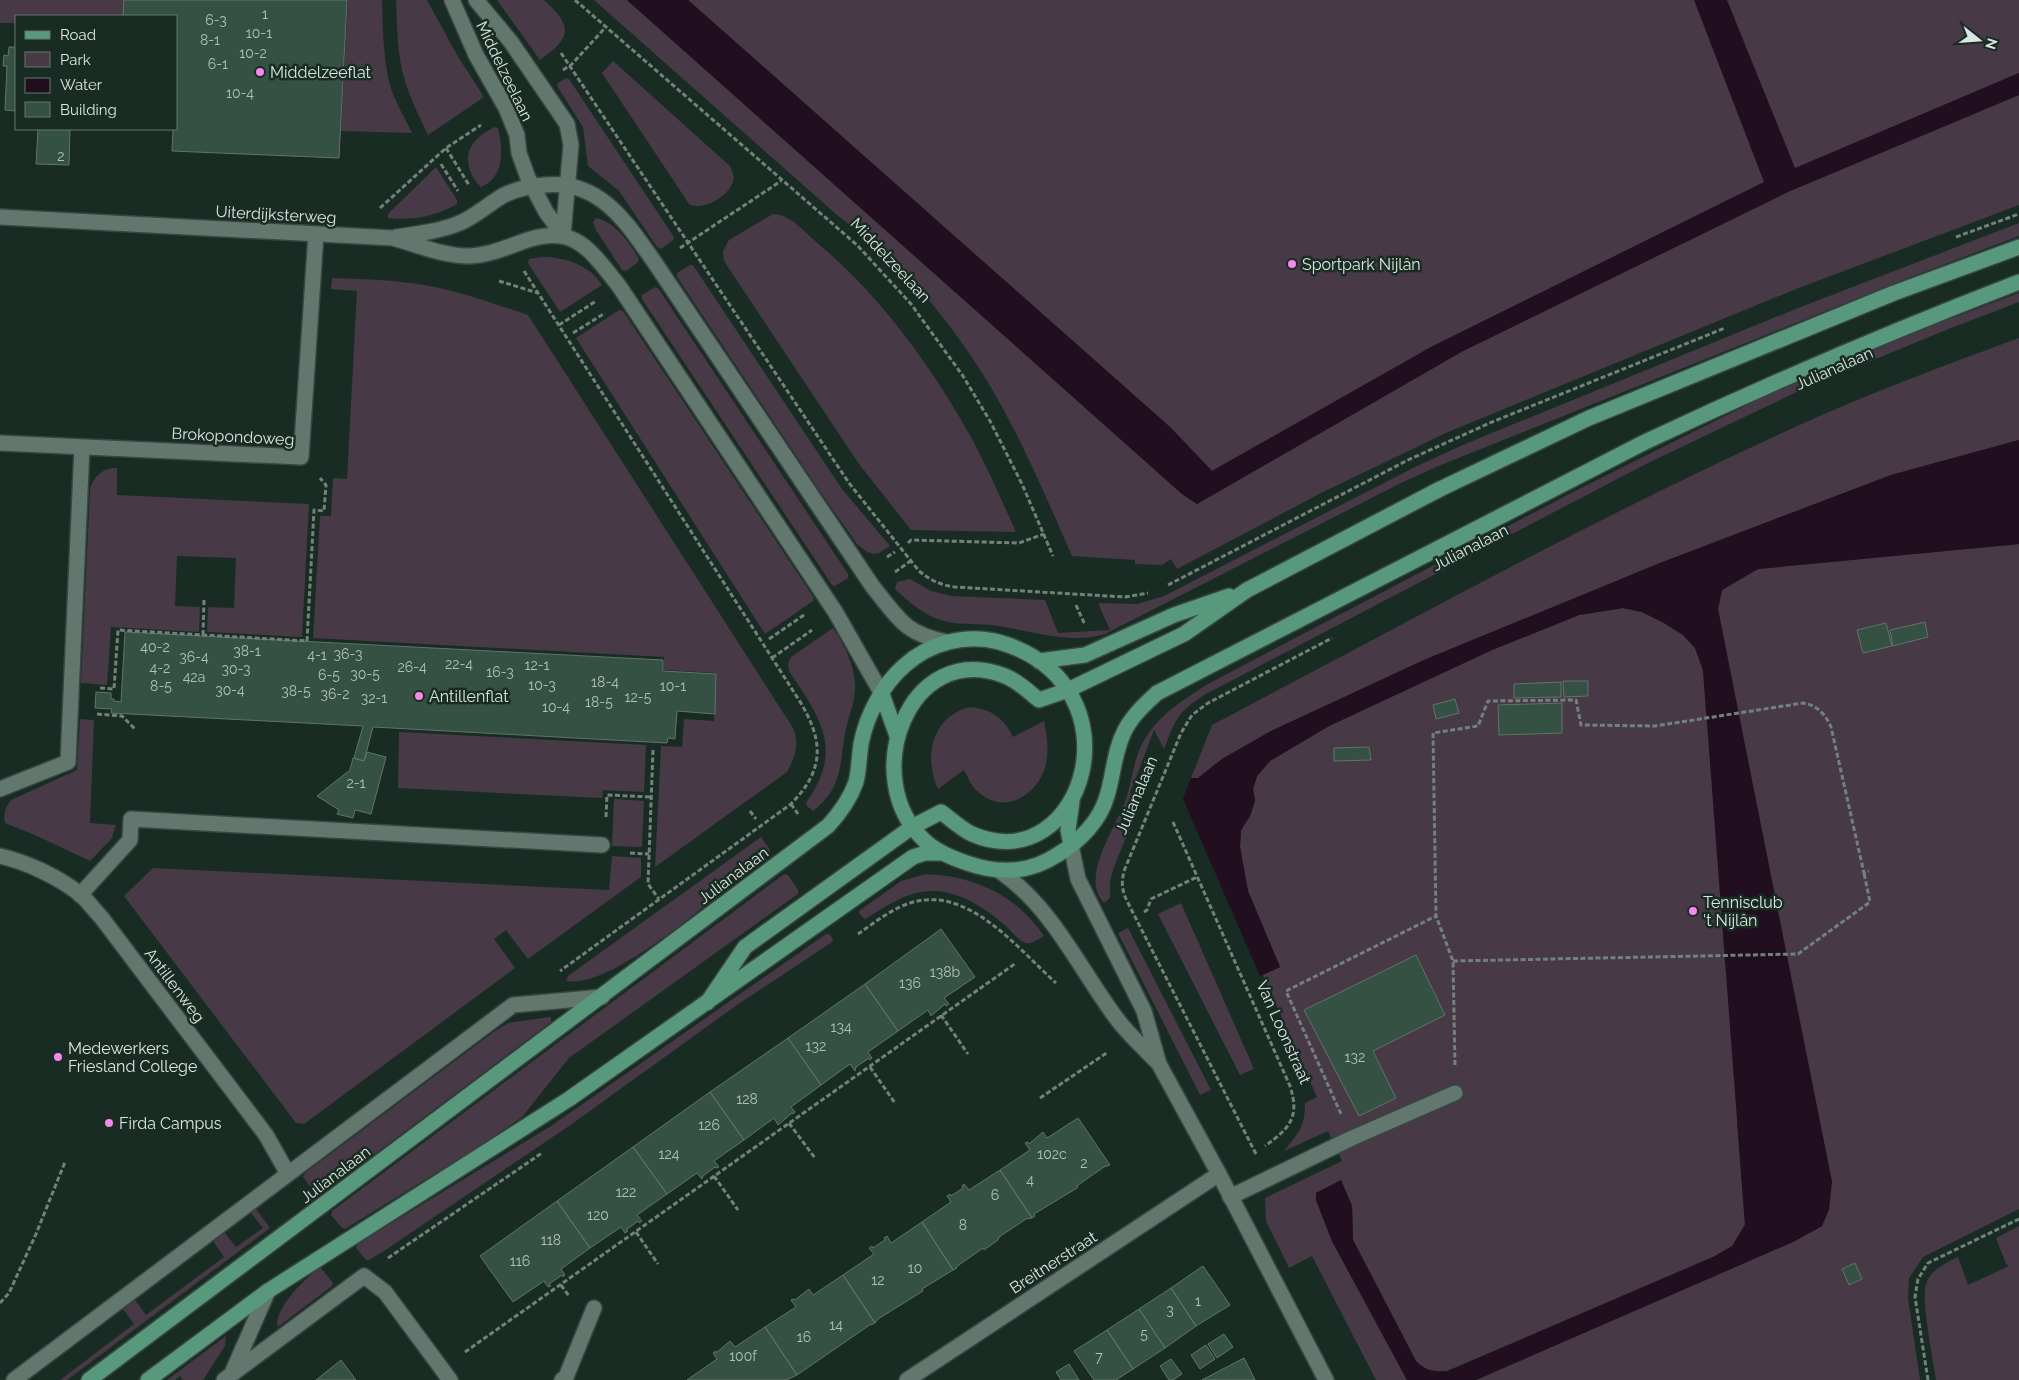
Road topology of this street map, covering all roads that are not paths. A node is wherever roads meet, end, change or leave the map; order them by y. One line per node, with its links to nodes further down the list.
1 (452, 0): 4 (street, Middelzeelaan)
2 (476, 0): 3 (street, Middelzeelaan)
3 (567, 185): 4 (street); 8 (street, Middelzeelaan); 15 (street)
4 (532, 186): 8 (street, Middelzeelaan); 9 (street)
5 (0, 217): 6 (street, Uiterdijksterweg)
6 (316, 234): 9 (street, Uiterdijksterweg); 13 (street, Brokopondoweg)
7 (545, 235): 8 (street, Middelzeelaan); 9 (street, Uiterdijksterweg)
8 (563, 235): 18 (street, Middelzeelaan)
9 (393, 238)
10 (2019, 247): 14 (main road)
11 (2019, 282): 24 (main road, Julianalaan)
12 (0, 443): 13 (street, Brokopondoweg)
13 (82, 446): 20 (street)
14 (1247, 590): 16 (main road); 17 (main road)
15 (948, 642): 16 (main road, Julianalaan); 18 (main road, Julianalaan)
16 (1039, 661): 17 (main road, Julianalaan)
17 (1068, 690): 19 (main road); 21 (main road, Julianalaan)
18 (882, 694): 19 (main road); 29 (main road, Julianalaan)
19 (897, 736): 22 (main road)
20 (0, 789)
21 (1072, 801): 22 (main road); 24 (main road)
22 (912, 827): 25 (main road); 30 (main road)
23 (602, 845): 28 (street)
24 (1071, 845): 27 (main road, Julianalaan); 31 (street)
25 (941, 853): 27 (main road); 30 (main road)
26 (0, 856): 28 (street, Antillenweg)
27 (1001, 872): 31 (street)
28 (80, 895): 33 (street, Antillenweg)
29 (602, 997): 33 (street, Julianalaan); 42 (main road, Julianalaan)
30 (707, 1003): 36 (main road)
31 (1159, 1064): 34 (street)
32 (1455, 1093): 35 (street)
33 (288, 1174): 41 (street, Julianalaan)
34 (1218, 1174): 35 (street); 44 (street, Breitnerstraat)
35 (1230, 1197): 45 (street)
36 (268, 1291): 39 (street); 43 (main road)
37 (594, 1308): 40 (street)
38 (446, 1374): 39 (street)
39 (227, 1377)
40 (568, 1379)
41 (14, 1380)
42 (88, 1380)
43 (148, 1380)
44 (907, 1380)
45 (1326, 1380)

